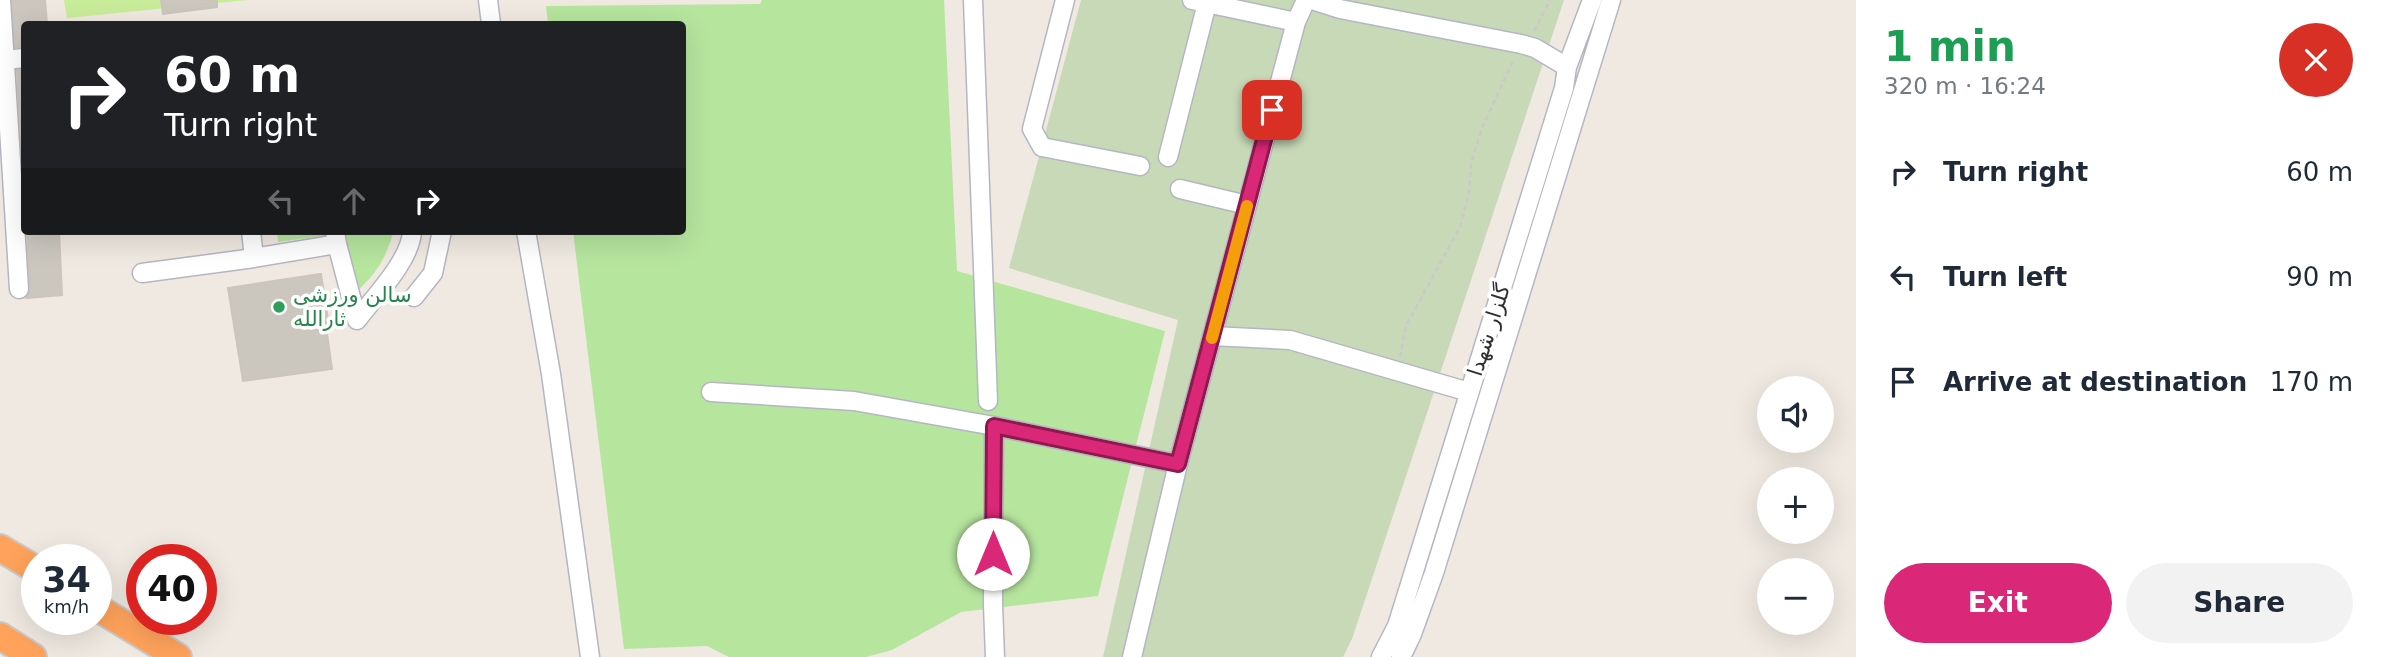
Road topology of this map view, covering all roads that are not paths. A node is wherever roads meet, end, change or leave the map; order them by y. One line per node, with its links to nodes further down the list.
1 (1, 0): 12 (street)
2 (488, 0): 10 (street)
3 (973, 0): 31 (street)
4 (1065, 0): 16 (street)
5 (1306, 0): 11 (street)
6 (1312, 0): 14 (street)
7 (1592, 0): 14 (street, گلزار شهدا)
8 (1611, 0): 37 (street, گلزار شهدا)
9 (1199, 2): 11 (street); 15 (street)
10 (491, 21)
11 (1296, 22): 18 (street)
12 (3, 56): 13 (street); 26 (street)
13 (21, 58)
14 (1567, 67): 30 (street, گلزار شهدا)
15 (1168, 157)
16 (1140, 166)
17 (1180, 189): 18 (street)
18 (1247, 205): 28 (street)
19 (251, 235): 24 (street)
20 (412, 235): 23 (street)
21 (441, 235): 27 (street)
22 (527, 235): 42 (street)
23 (336, 238): 24 (street)
24 (254, 258): 25 (street)
25 (142, 273)
26 (19, 289)
27 (414, 297)
28 (1212, 337): 30 (street); 33 (street)
29 (711, 392): 32 (street)
30 (1469, 393): 36 (street, گلزار شهدا)
31 (988, 401)
32 (994, 426): 33 (street); 43 (street)
33 (1178, 464): 44 (street)
34 (0, 548): 35 (highway)
35 (21, 560)
36 (1416, 565): 37 (street); 45 (street, گلزار شهدا)
37 (1434, 573): 46 (street, گلزار شهدا)
38 (112, 617): 41 (highway)
39 (0, 636): 40 (highway)
40 (33, 657)
41 (178, 657)
42 (590, 657)
43 (995, 657)
44 (1132, 657)
45 (1381, 657)
46 (1401, 657)

